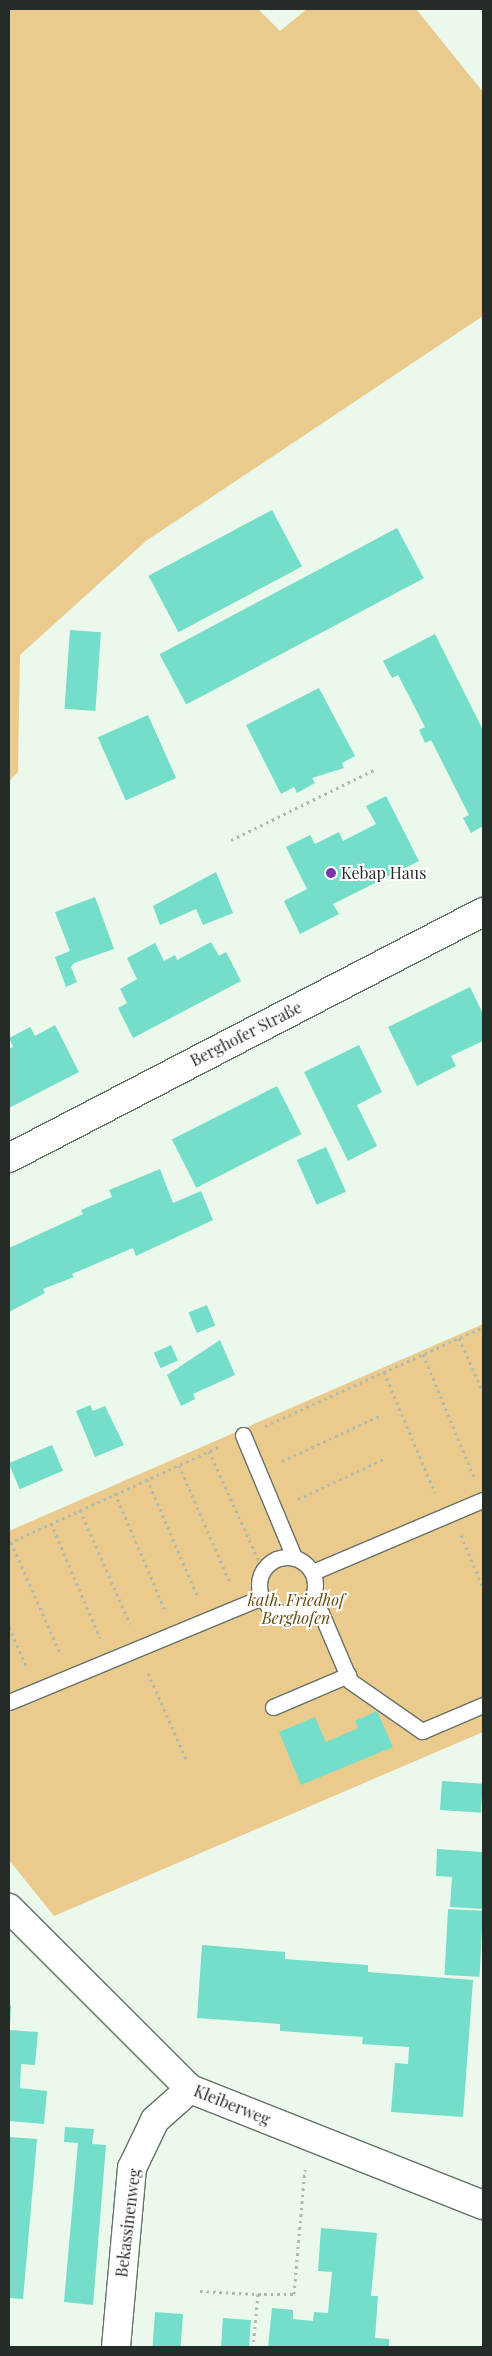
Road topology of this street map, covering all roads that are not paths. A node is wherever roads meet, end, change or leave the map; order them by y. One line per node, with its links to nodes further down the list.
1 (483, 912): 2 (street, Berghofer Straße)
2 (9, 1158)
3 (243, 1436): 5 (lane)
4 (483, 1500): 6 (lane)
5 (294, 1556): 6 (lane); 7 (lane)
6 (313, 1572): 8 (lane)
7 (262, 1597): 8 (lane); 10 (lane)
8 (310, 1602): 9 (lane)
9 (348, 1675): 11 (lane); 12 (lane)
10 (9, 1702)
11 (483, 1705)
12 (273, 1707)
13 (9, 1908): 14 (street, Kleiberweg)
14 (190, 2089): 15 (street, Kleiberweg); 16 (street, Bekassinenweg)
15 (483, 2205)
16 (116, 2347)

